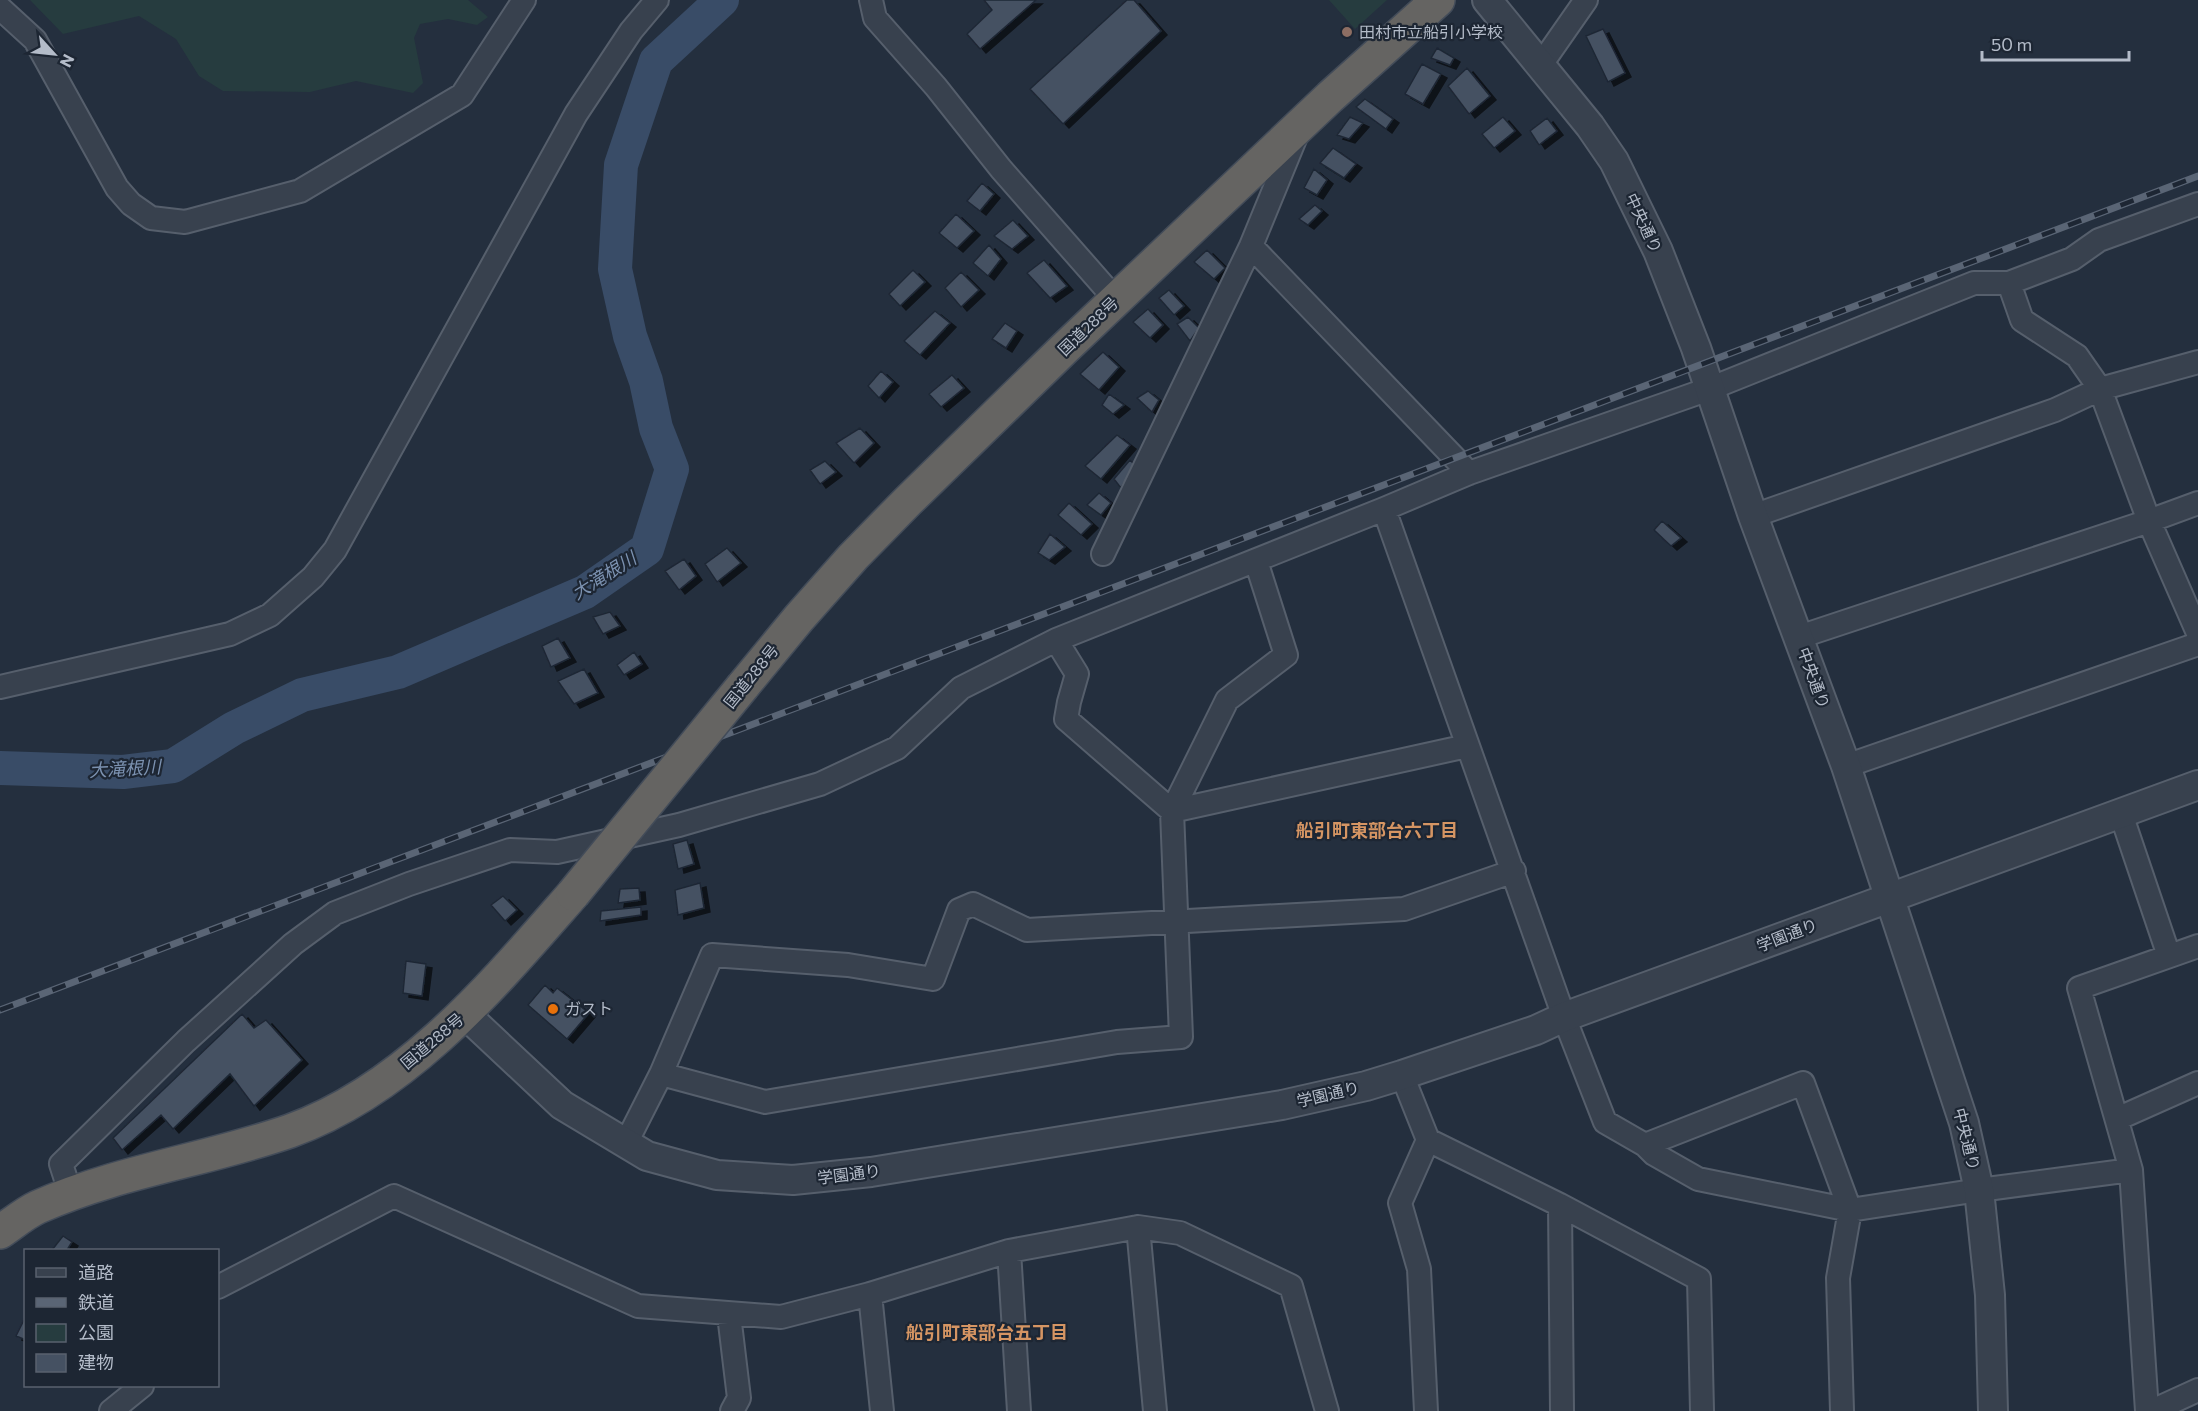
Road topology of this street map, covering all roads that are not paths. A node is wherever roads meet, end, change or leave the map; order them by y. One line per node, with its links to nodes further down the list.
1 (524, 0): 7 (street)
2 (657, 0): 28 (street)
3 (871, 0): 13 (street)
4 (1437, 0): 9 (highway, 国道288号)
5 (1487, 0): 8 (street, 中央通り)
6 (1586, 0): 8 (street)
7 (0, 8)
8 (1540, 66): 15 (street, 中央通り)
9 (1301, 125): 11 (street); 13 (highway, 国道288号)
10 (2198, 204): 12 (street)
11 (1251, 246): 17 (street); 22 (street)
12 (2009, 283): 15 (street); 16 (street)
13 (1116, 300): 39 (highway, 国道288号, bridge)
14 (2198, 362): 16 (street)
15 (1709, 389): 17 (street); 20 (street, 中央通り)
16 (2100, 389): 20 (street); 21 (street)
17 (1469, 473): 19 (street)
18 (2198, 503): 21 (street)
19 (1384, 509): 23 (street); 29 (street)
20 (1753, 516): 25 (street, 中央通り)
21 (2149, 521): 24 (street); 25 (street)
22 (1103, 554)
23 (1256, 561): 26 (street); 32 (street)
24 (2198, 633)
25 (1799, 637): 30 (street, 中央通り)
26 (1056, 640): 32 (street); 50 (street)
27 (2198, 644): 30 (street)
28 (0, 687)
29 (1467, 746): 32 (street); 34 (street)
30 (1846, 766): 35 (street, 中央通り)
31 (2198, 785): 33 (street, 学園通り)
32 (1172, 811): 36 (street)
33 (2121, 814): 35 (street, 学園通り); 38 (street)
34 (1514, 871): 36 (street); 40 (street)
35 (1888, 897): 40 (street, 学園通り); 49 (street, 中央通り)
36 (1175, 922): 41 (street); 41 (street)
37 (2198, 946): 38 (street)
38 (2169, 956): 44 (street)
39 (465, 1014): 46 (street, 学園通り); 50 (highway, 国道288号)
40 (1564, 1017): 42 (street, 学園通り); 47 (street)
41 (662, 1074): 46 (street)
42 (1402, 1075): 45 (street); 46 (street, 学園通り)
43 (2198, 1083): 44 (street)
44 (2117, 1119): 48 (street)
45 (1428, 1140): 51 (street); 67 (street)
46 (625, 1145)
47 (1645, 1145): 52 (street); 52 (street)
48 (2131, 1170): 49 (street); 72 (street)
49 (1979, 1190): 52 (street); 71 (street, 中央通り)
50 (71, 1195): 54 (highway, 国道288号)
51 (1560, 1204): 68 (street); 69 (street)
52 (1850, 1210): 70 (street)
53 (1138, 1227): 55 (street); 65 (street); 66 (street)
54 (0, 1232)
55 (1009, 1251): 57 (street); 64 (street)
56 (219, 1286): 58 (street)
57 (870, 1294): 58 (street); 63 (street)
58 (729, 1315): 62 (street)
59 (141, 1387): 61 (street)
60 (2198, 1390): 73 (street)
61 (111, 1411)
62 (732, 1411)
63 (882, 1411)
64 (1019, 1411)
65 (1155, 1411)
66 (1327, 1411)
67 (1426, 1411)
68 (1562, 1411)
69 (1702, 1411)
70 (1842, 1411)
71 (1993, 1411)
72 (2147, 1411)
73 (2152, 1411)

